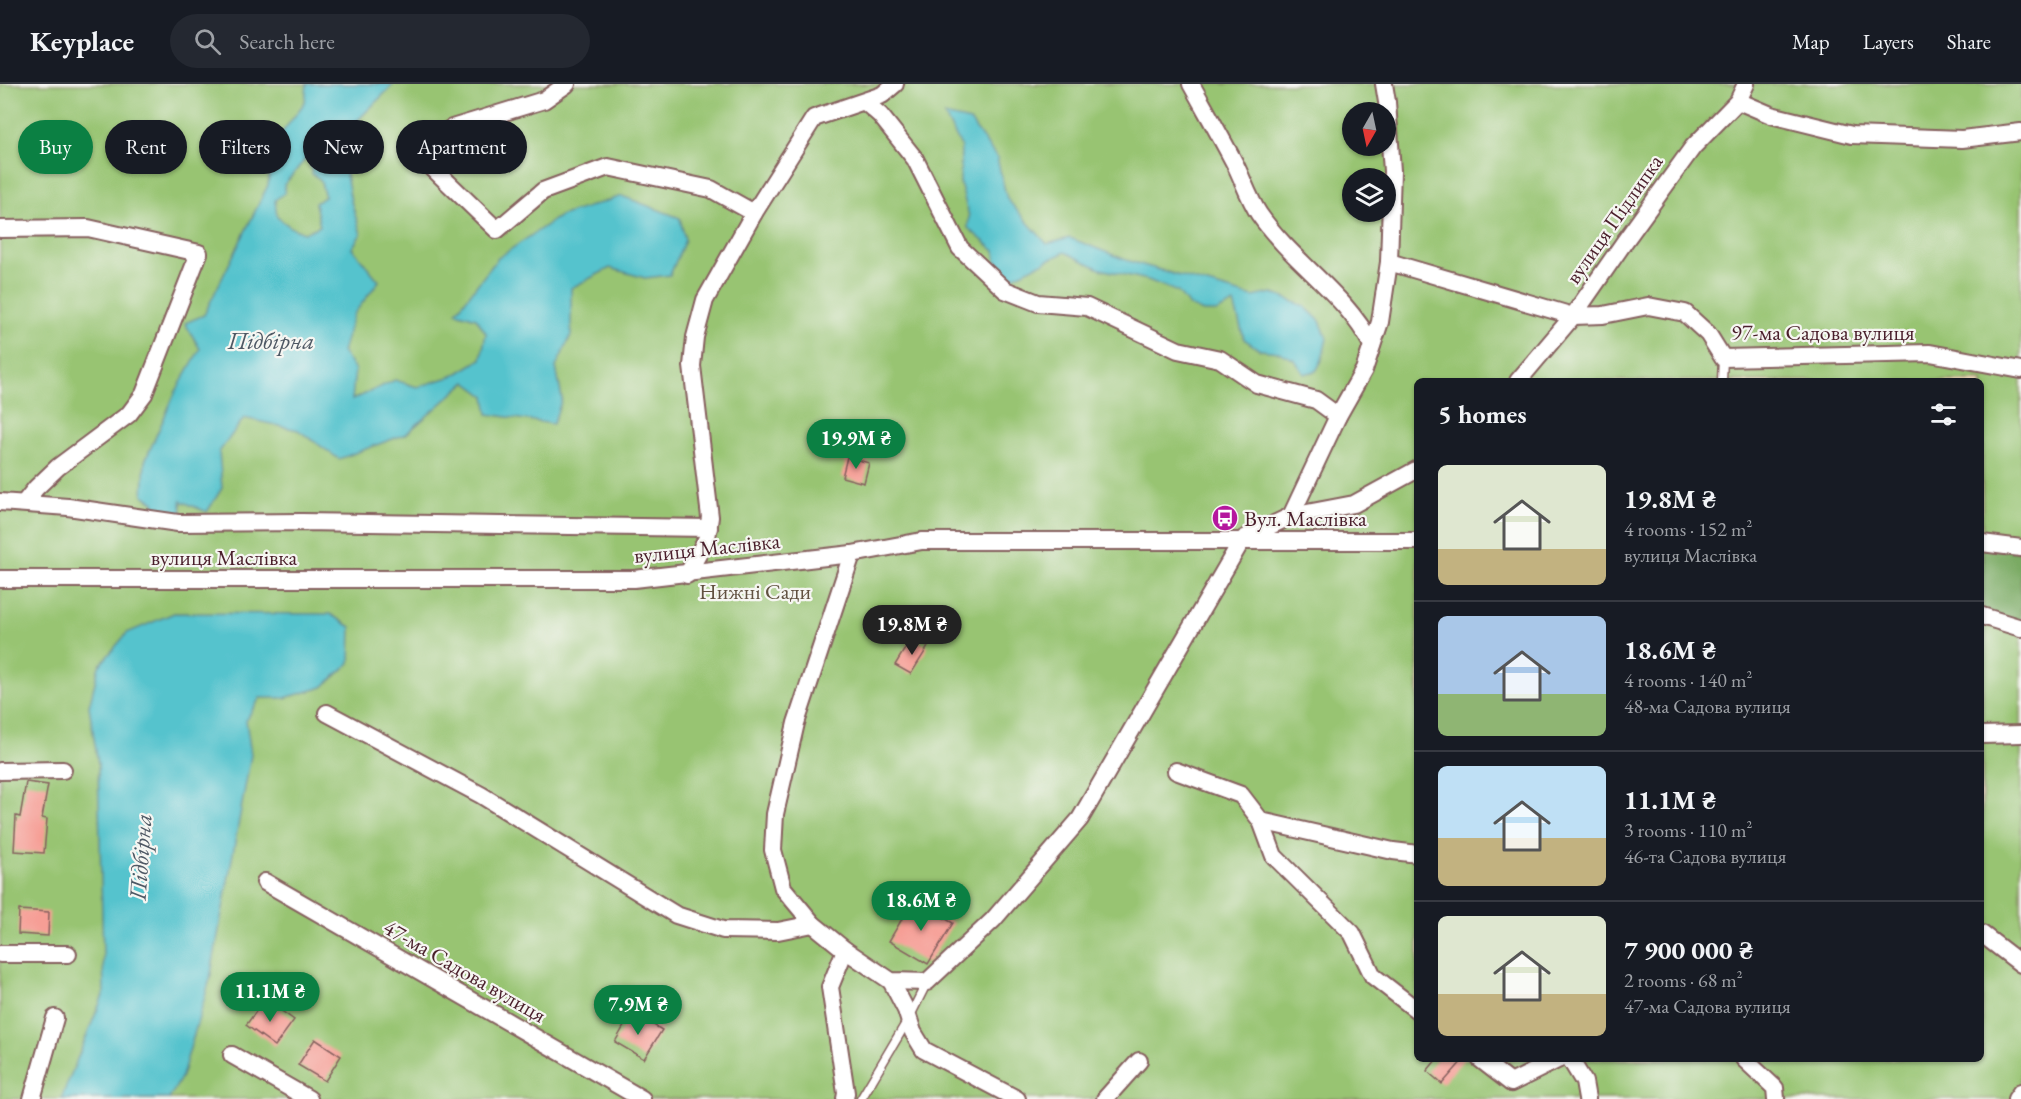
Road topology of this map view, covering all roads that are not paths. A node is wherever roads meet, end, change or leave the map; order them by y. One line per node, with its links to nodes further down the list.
1 (567, 84): 9 (street)
2 (1191, 84): 13 (street)
3 (1384, 84): 11 (street)
4 (1746, 84): 6 (street, вулиця Підлипка)
5 (889, 89): 7 (street)
6 (1738, 101): 8 (street); 12 (street, вулиця Підлипка)
7 (865, 102): 9 (street); 18 (street)
8 (2021, 132)
9 (754, 213): 23 (street)
10 (0, 229): 21 (street)
11 (1389, 262): 12 (street, 97-ма Садова вулиця); 13 (street)
12 (1574, 316): 14 (street, 97-ма Садова вулиця); 16 (street, вулиця Підлипка)
13 (1372, 345): 18 (street)
14 (1723, 358): 15 (street, 97-ма Садова вулиця); 17 (lane)
15 (2021, 370)
16 (1521, 378)
17 (1722, 378)
18 (1338, 416): 22 (street)
19 (1414, 471): 22 (street)
20 (0, 502): 21 (street)
21 (24, 503): 23 (street)
22 (1291, 516): 24 (street)
23 (709, 528): 29 (street)
24 (1242, 540): 25 (street, вулиця Маслівка); 28 (street, вулиця Маслівка); 49 (street)
25 (1414, 541)
26 (1984, 543): 27 (street)
27 (2021, 548)
28 (852, 554): 29 (street, вулиця Маслівка); 42 (street)
29 (687, 574): 30 (street, вулиця Маслівка)
30 (0, 579)
31 (1984, 617): 32 (street)
32 (2021, 628)
33 (327, 713): 42 (street)
34 (2021, 734): 35 (street)
35 (1984, 735)
36 (63, 770): 37 (street)
37 (0, 771)
38 (1176, 771): 39 (street)
39 (1262, 821): 40 (street); 50 (street)
40 (1414, 854)
41 (265, 882): 62 (street, 47-ма Садова вулиця)
42 (813, 924): 44 (street)
43 (1984, 936): 47 (street)
44 (844, 950): 48 (street); 63 (street)
45 (0, 954): 46 (street)
46 (68, 954)
47 (2021, 964)
48 (891, 981): 49 (street); 52 (street)
49 (927, 982): 52 (lane)
50 (1414, 1008)
51 (56, 1018): 60 (street)
52 (909, 1018): 64 (lane); 65 (street)
53 (232, 1055): 61 (street)
54 (1138, 1061): 66 (street)
55 (1484, 1062): 56 (street)
56 (1553, 1062)
57 (1572, 1062): 67 (street)
58 (1747, 1062): 68 (street)
59 (2021, 1092): 69 (street)
60 (32, 1099)
61 (309, 1099)
62 (642, 1099)
63 (845, 1099)
64 (861, 1099)
65 (1017, 1099)
66 (1105, 1099)
67 (1587, 1099)
68 (1776, 1099)
69 (2016, 1099)

